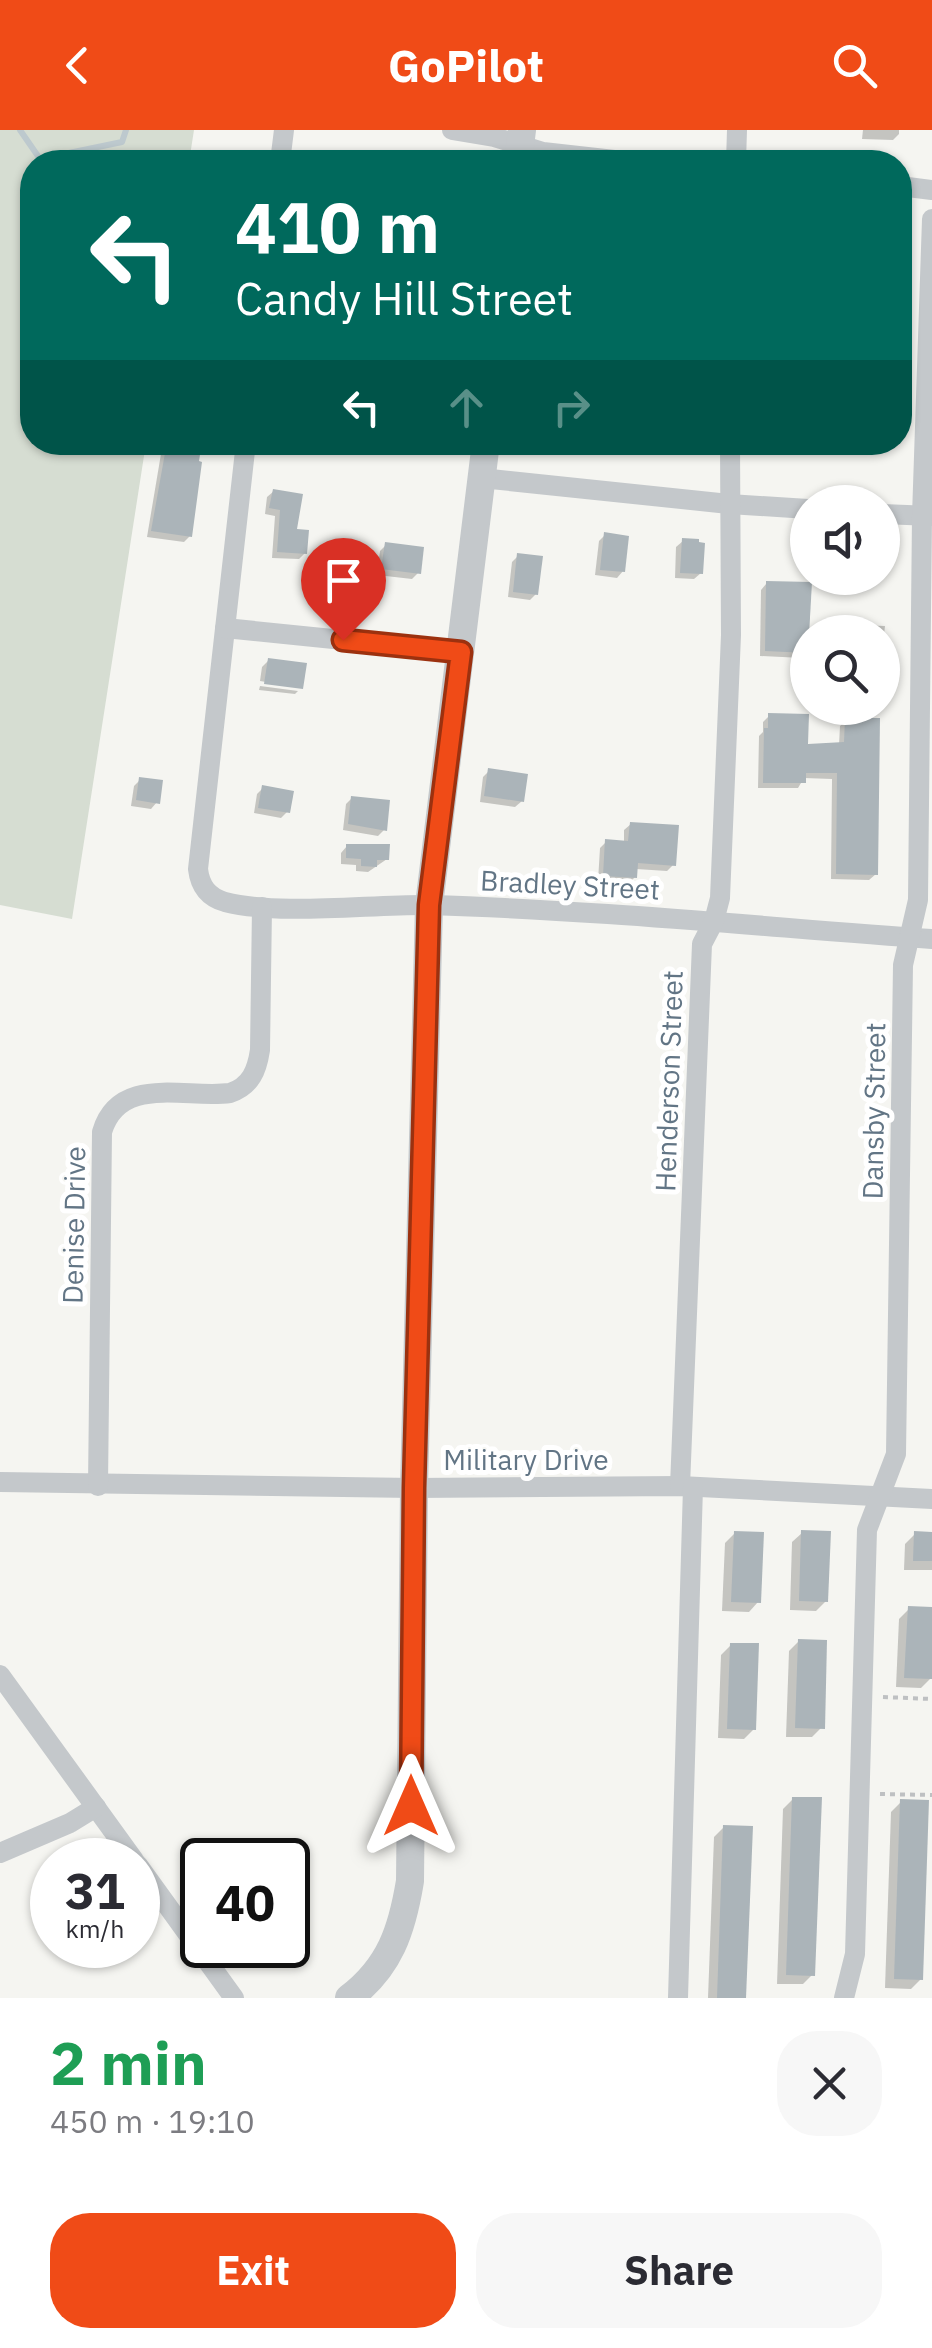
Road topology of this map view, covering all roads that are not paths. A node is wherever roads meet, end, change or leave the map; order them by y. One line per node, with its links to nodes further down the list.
1 (452, 130): 2 (street)
2 (520, 146)
3 (932, 219): 11 (street, Dansby Street)
4 (245, 455): 12 (street)
5 (484, 455): 7 (street)
6 (730, 455): 8 (street, Henderson Street)
7 (481, 478): 8 (street); 13 (street)
8 (729, 504): 9 (street); 16 (street, Henderson Street)
9 (790, 508)
10 (900, 515): 11 (street)
11 (927, 516): 17 (street, Dansby Street)
12 (226, 628): 13 (street); 15 (street, Bradley Street)
13 (461, 652): 14 (street)
14 (429, 905): 15 (street, Bradley Street); 16 (street, Bradley Street); 22 (street)
15 (262, 907): 20 (street, Denise Drive)
16 (714, 921): 17 (street, Bradley Street); 21 (street, Henderson Street)
17 (908, 937): 18 (street, Bradley Street); 23 (street, Dansby Street)
18 (932, 939)
19 (0, 1482): 20 (street, Military Drive)
20 (98, 1486): 22 (street, Military Drive)
21 (687, 1486): 22 (street, Military Drive); 23 (street, Military Drive); 32 (street, Henderson Street)
22 (414, 1488): 30 (street)
23 (877, 1498): 24 (street, Military Drive); 33 (street, Dansby Street)
24 (932, 1500)
25 (0, 1675): 26 (street)
26 (96, 1807): 27 (street); 28 (street)
27 (119, 1838)
28 (0, 1853)
29 (160, 1895): 31 (street)
30 (366, 1993)
31 (234, 1998)
32 (678, 1998)
33 (844, 1998)

